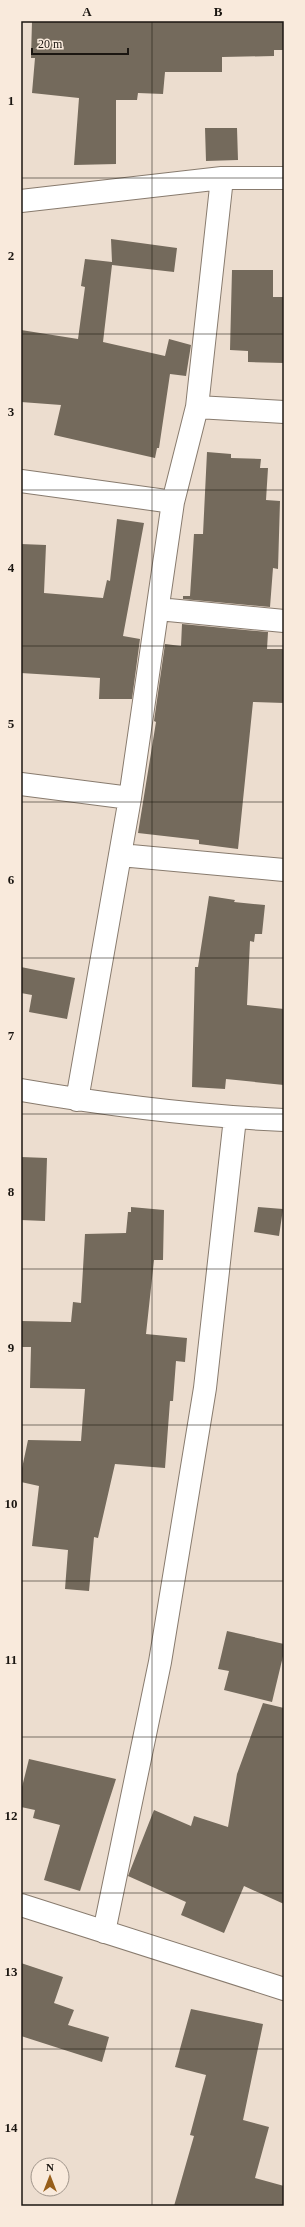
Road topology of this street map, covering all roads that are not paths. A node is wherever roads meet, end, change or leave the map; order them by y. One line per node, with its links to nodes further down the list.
1 (222, 178): 2 (street); 3 (street); 4 (street)
2 (284, 178)
3 (21, 201)
4 (197, 407): 5 (street); 7 (street)
5 (284, 412)
6 (21, 481): 7 (street)
7 (173, 502): 8 (street)
8 (158, 609): 9 (street); 11 (street)
9 (284, 621)
10 (21, 784): 11 (street)
11 (130, 798): 12 (street)
12 (120, 855): 13 (street); 15 (street)
13 (284, 870)
14 (21, 1090): 15 (street)
15 (76, 1100): 16 (street)
16 (235, 1118): 17 (street); 19 (street)
17 (284, 1120)
18 (21, 1905): 19 (street)
19 (104, 1932): 20 (street)
20 (284, 1989)

